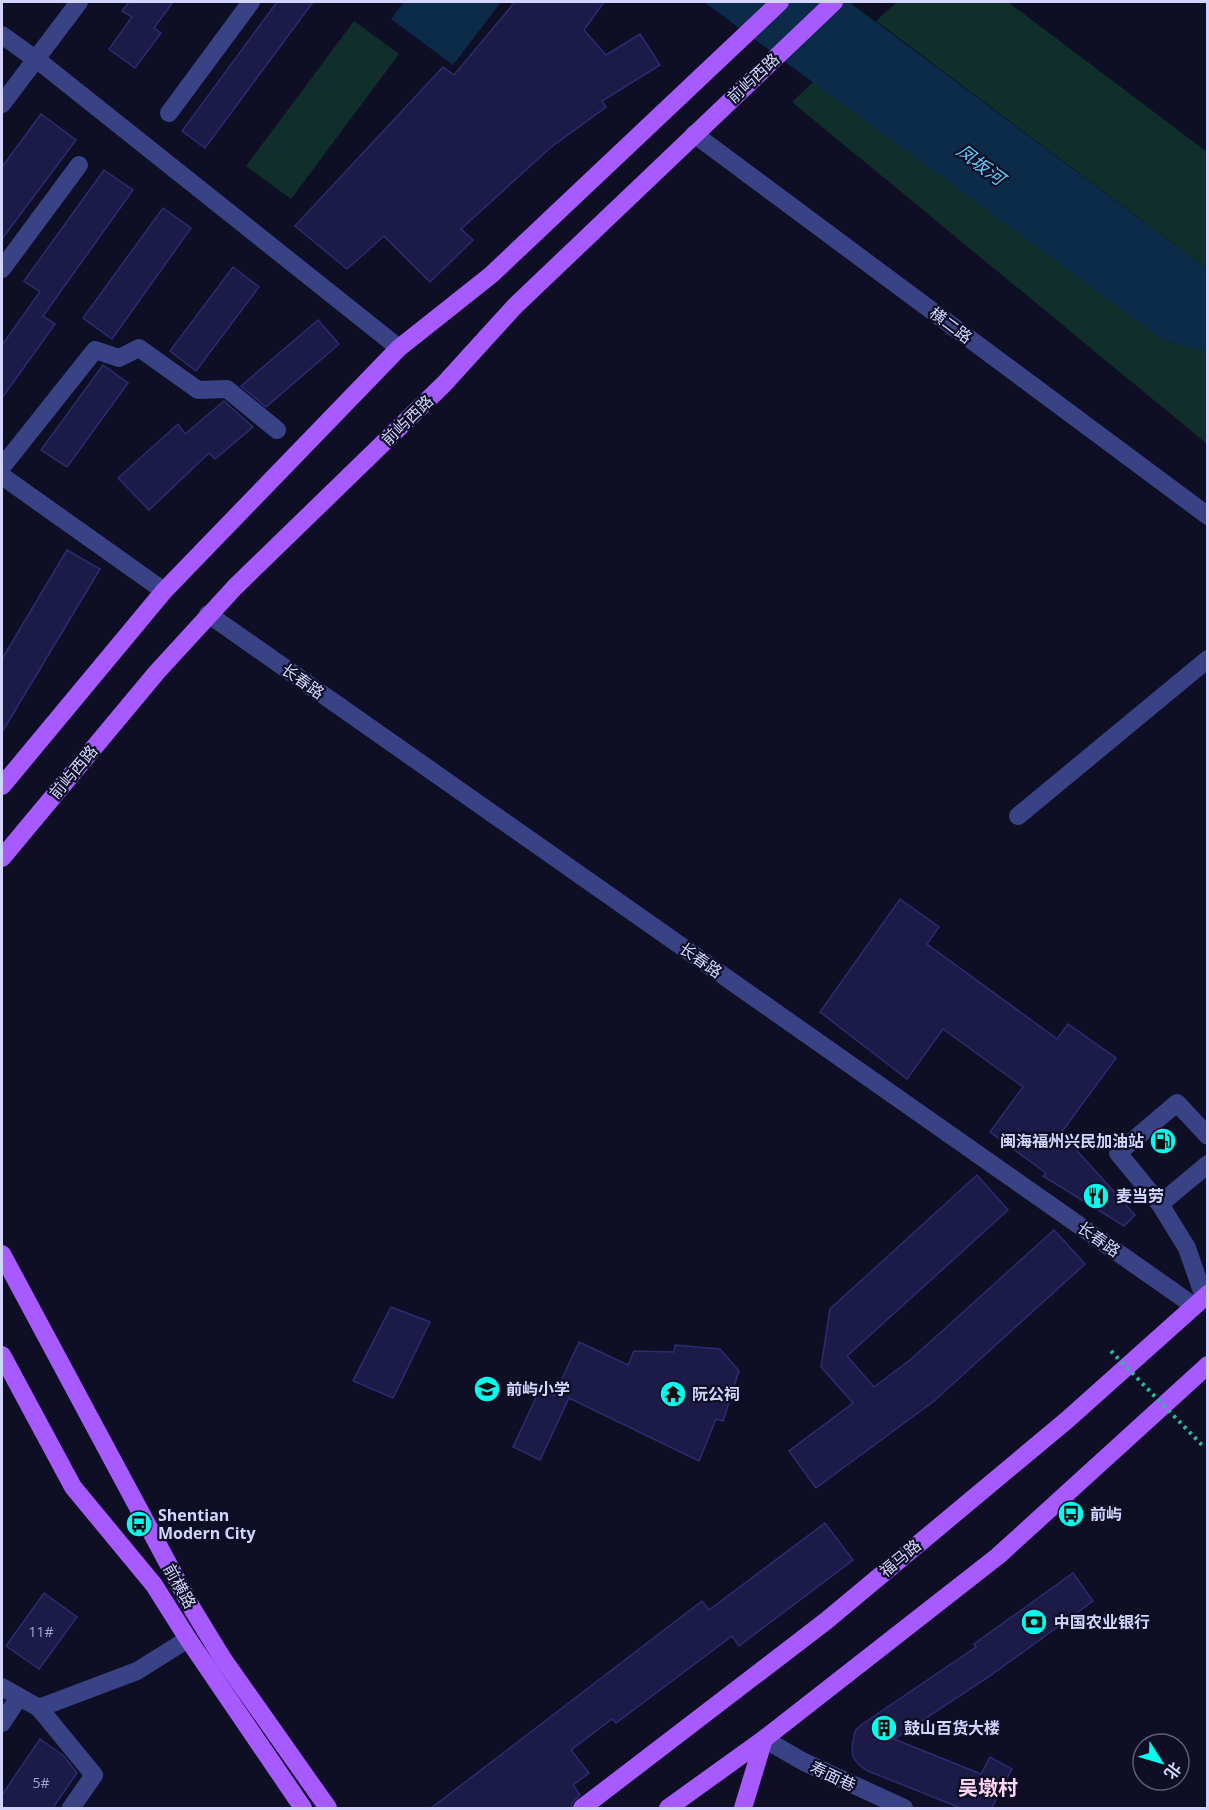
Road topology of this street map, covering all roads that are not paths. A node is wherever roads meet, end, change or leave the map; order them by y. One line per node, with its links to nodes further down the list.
1 (79, 2): 6 (street)
2 (251, 2): 8 (street)
3 (780, 2): 12 (main road)
4 (834, 2): 9 (main road, 前屿西路)
5 (2, 34): 6 (street)
6 (36, 60): 7 (street); 12 (street)
7 (2, 105)
8 (169, 113)
9 (694, 134): 16 (street, 横二路); 18 (main road, 前屿西路)
10 (79, 165): 11 (street)
11 (2, 269)
12 (399, 348): 17 (main road)
13 (277, 430): 14 (street)
14 (2, 467)
15 (2, 476): 17 (street)
16 (1208, 516)
17 (164, 591): 20 (main road)
18 (208, 614): 22 (main road, 前屿西路); 27 (street, 长春路)
19 (1208, 659): 21 (street)
20 (2, 786)
21 (1018, 816)
22 (2, 858)
23 (1208, 1136): 25 (street)
24 (1208, 1164): 25 (street)
25 (1160, 1204): 27 (street)
26 (2, 1254): 38 (main road, 前横路)
27 (1202, 1299): 39 (main road, 福马路)
28 (2, 1355): 30 (main road, 前横路)
29 (1208, 1365): 35 (main road)
30 (188, 1639): 33 (street); 37 (main road, 前横路)
31 (2, 1687): 32 (street)
32 (19, 1697): 33 (street); 34 (street)
33 (39, 1708): 36 (street)
34 (2, 1723)
35 (764, 1738): 40 (main road); 41 (main road); 42 (street, 寿面巷)
36 (71, 1809)
37 (303, 1809)
38 (328, 1809)
39 (582, 1809)
40 (668, 1809)
41 (743, 1809)
42 (904, 1809)

